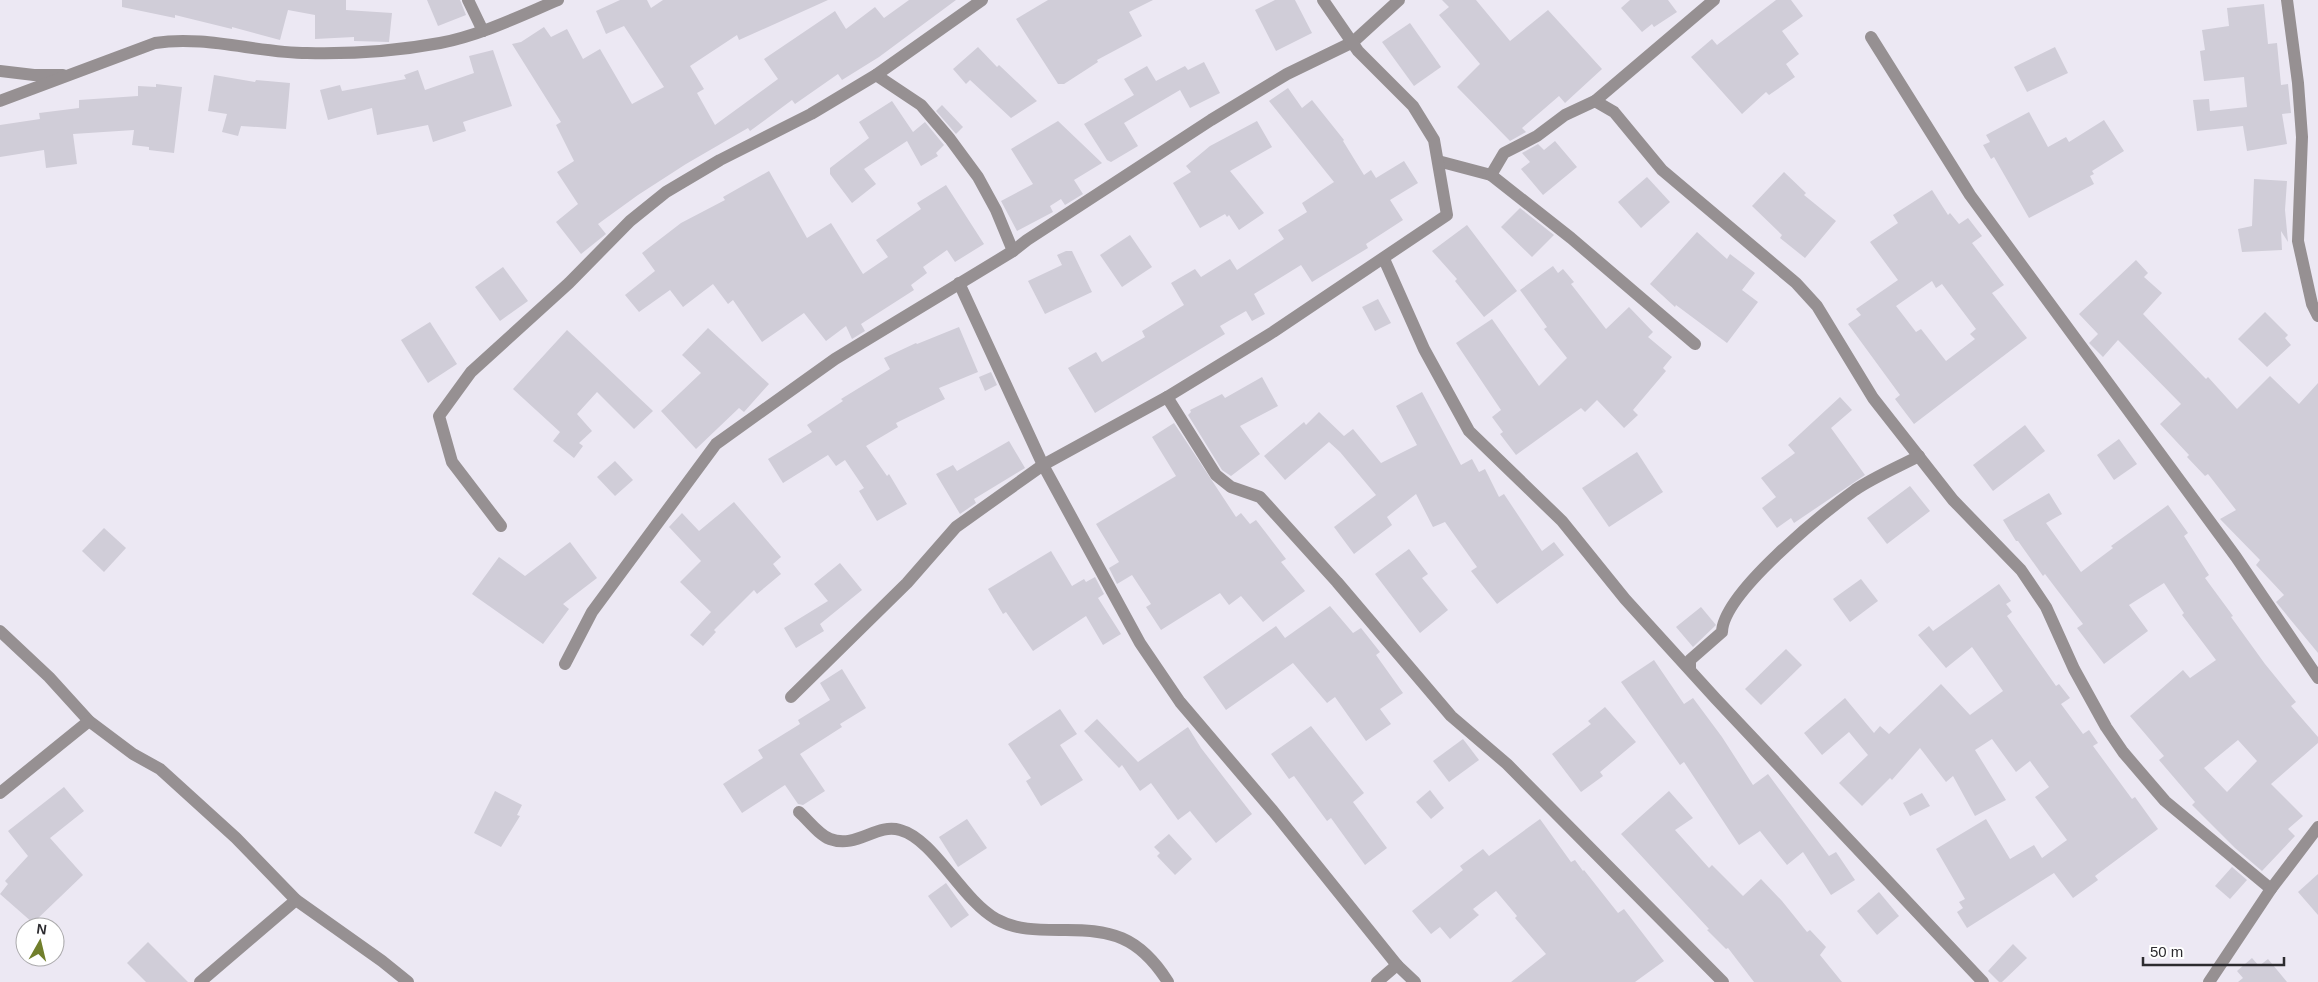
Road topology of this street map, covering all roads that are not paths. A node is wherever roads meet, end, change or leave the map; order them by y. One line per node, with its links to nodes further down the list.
1 (468, 0): 8 (street)
2 (558, 0): 8 (street)
3 (982, 0): 13 (street)
4 (1323, 0): 10 (street)
5 (1399, 0): 10 (street)
6 (1714, 0): 15 (street)
7 (2287, 0): 21 (street)
8 (483, 30): 12 (street)
9 (1871, 37): 30 (street)
10 (1353, 42): 16 (street); 18 (street)
11 (0, 71): 12 (street)
12 (70, 75): 14 (street)
13 (876, 75): 18 (street); 26 (street)
14 (0, 101)
15 (1595, 101): 17 (street); 24 (street)
16 (1438, 161): 17 (street); 19 (street)
17 (1491, 175): 22 (street)
18 (1013, 251): 20 (street)
19 (1384, 259): 23 (street); 29 (street)
20 (959, 282): 25 (street); 28 (street)
21 (2318, 316)
22 (1695, 344)
23 (1167, 397): 25 (street); 44 (street)
24 (1919, 456): 29 (street); 36 (street)
25 (1043, 465): 31 (street); 38 (street)
26 (501, 526)
27 (0, 631): 32 (street)
28 (565, 664)
29 (1690, 670): 45 (street)
30 (2318, 678)
31 (791, 697)
32 (89, 721): 33 (street); 37 (street)
33 (0, 794)
34 (799, 812): 41 (street)
35 (2318, 827): 36 (street)
36 (2271, 889): 46 (street)
37 (296, 900): 39 (street); 40 (street)
38 (1397, 964): 42 (street); 43 (street)
39 (200, 982)
40 (408, 982)
41 (1168, 982)
42 (1377, 982)
43 (1415, 982)
44 (1723, 982)
45 (1983, 982)
46 (2209, 982)

